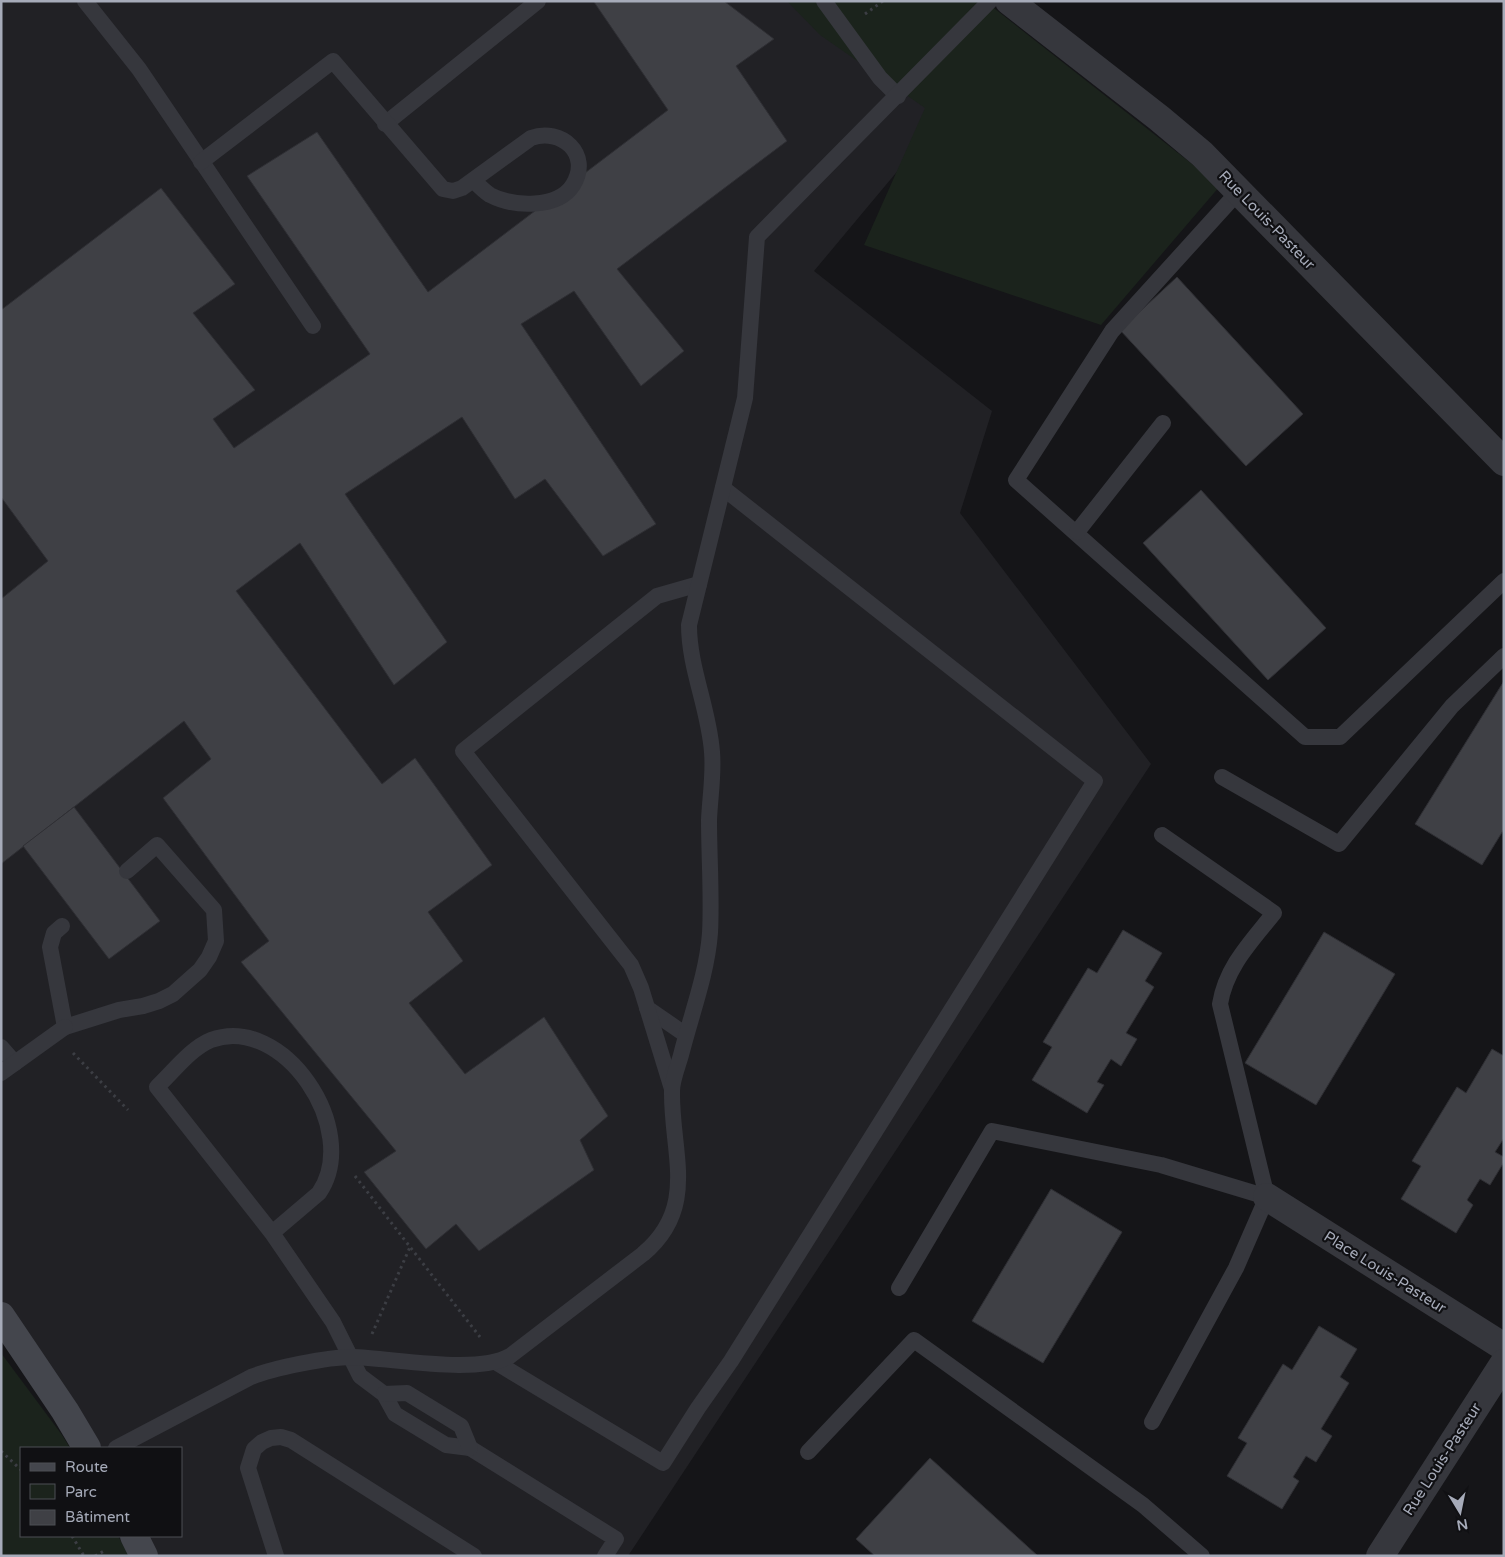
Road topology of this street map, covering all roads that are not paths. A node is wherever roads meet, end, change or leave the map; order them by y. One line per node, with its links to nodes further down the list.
1 (85, 1): 8 (lane)
2 (538, 1): 7 (lane)
3 (824, 1): 6 (lane)
4 (990, 1): 6 (lane)
5 (1009, 1): 10 (street, Rue Louis-Pasteur)
6 (898, 96): 14 (lane)
7 (385, 124): 8 (lane); 9 (lane)
8 (201, 162): 11 (lane)
9 (473, 180): 9 (lane)
10 (1239, 191): 13 (street, Rue Louis-Pasteur); 15 (lane)
11 (313, 326)
12 (1163, 423): 15 (lane)
13 (1504, 462)
14 (723, 488): 17 (lane); 35 (lane)
15 (1077, 532): 16 (lane)
16 (1504, 582)
17 (699, 584): 23 (lane); 25 (lane)
18 (1504, 656): 19 (lane)
19 (1222, 777)
20 (1162, 835): 29 (lane)
21 (127, 871): 24 (lane)
22 (62, 926): 24 (lane)
23 (647, 1008): 25 (lane); 28 (lane)
24 (65, 1027): 27 (lane)
25 (686, 1035): 28 (lane)
26 (1, 1047): 27 (lane)
27 (8, 1068)
28 (672, 1090): 35 (lane)
29 (1267, 1197): 31 (lane); 33 (street, Place Louis-Pasteur); 38 (lane)
30 (272, 1233): 30 (lane); 34 (lane)
31 (899, 1288)
32 (1, 1316): 39 (street)
33 (1504, 1347)
34 (349, 1357): 35 (lane); 37 (lane); 40 (lane)
35 (498, 1363)
36 (1504, 1363): 49 (street, Rue Louis-Pasteur)
37 (384, 1394): 41 (lane); 41 (lane)
38 (1152, 1422)
39 (86, 1447)
40 (118, 1447)
41 (470, 1448): 47 (lane)
42 (808, 1452): 48 (lane)
43 (134, 1537): 44 (street)
44 (144, 1556)
45 (276, 1556): 46 (lane)
46 (474, 1556)
47 (605, 1556)
48 (1202, 1556)
49 (1380, 1556)

